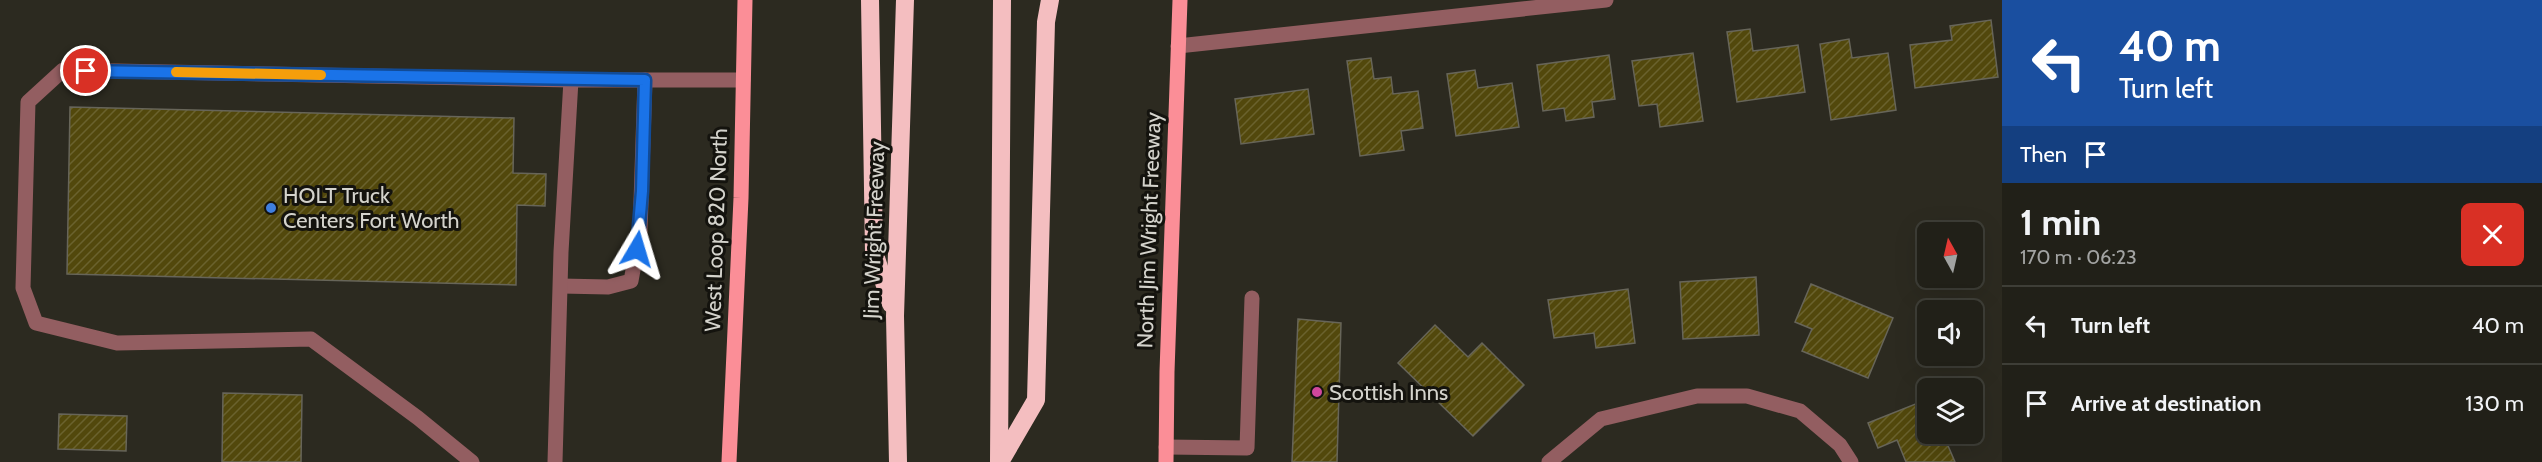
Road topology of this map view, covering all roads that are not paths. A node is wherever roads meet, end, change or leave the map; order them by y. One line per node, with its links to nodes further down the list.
1 (745, 0): 11 (main road, West Loop 820 North)
2 (870, 0): 14 (highway)
3 (905, 0): 14 (highway, Jim Wright Freeway)
4 (1002, 0): 21 (highway)
5 (1050, 0): 21 (highway)
6 (1180, 0): 8 (main road, North Jim Wright Freeway)
7 (1606, 0): 8 (street)
8 (1178, 46): 15 (main road, North Jim Wright Freeway)
9 (571, 80): 10 (street); 12 (street); 17 (street)
10 (645, 80): 11 (street); 12 (street)
11 (743, 80): 19 (main road, West Loop 820 North)
12 (561, 286): 18 (street)
13 (1252, 298): 16 (street)
14 (895, 316): 20 (highway, Jim Wright Freeway)
15 (1166, 454): 16 (street)
16 (1247, 455)
17 (472, 462)
18 (555, 462)
19 (729, 462)
20 (898, 462)
21 (999, 462)
22 (1549, 462): 23 (street)
23 (1851, 462)

